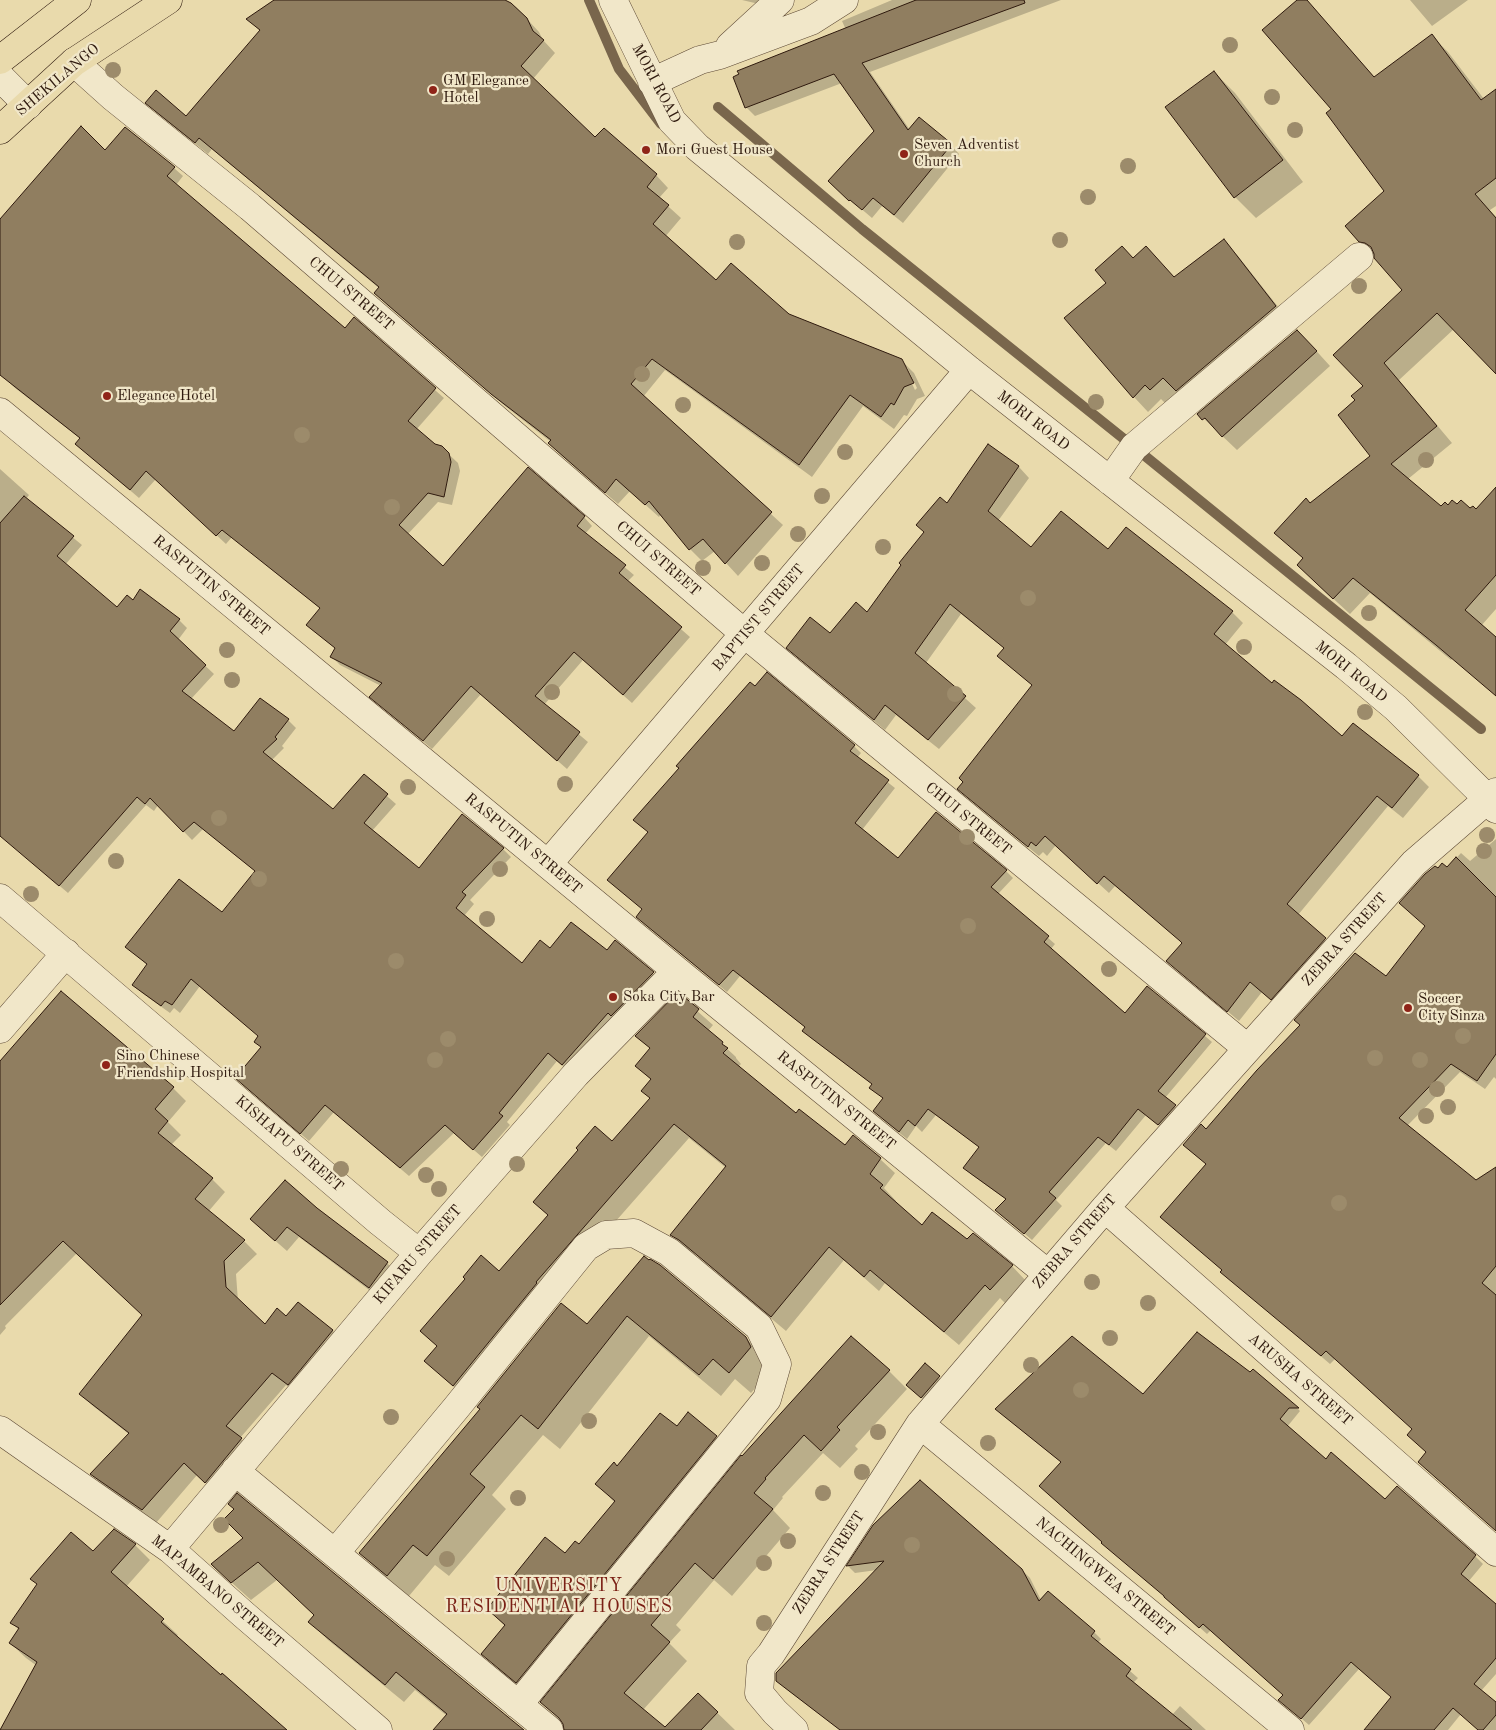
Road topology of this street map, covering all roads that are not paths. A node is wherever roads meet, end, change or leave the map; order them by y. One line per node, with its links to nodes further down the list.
1 (77, 0): 7 (main road)
2 (168, 0): 8 (main road, SHEKILANGO)
3 (613, 0): 10 (street, MORI ROAD)
4 (780, 0): 6 (street)
5 (844, 0): 6 (street)
6 (720, 55): 10 (street)
7 (0, 60)
8 (74, 62): 11 (main road, SHEKILANGO); 17 (street, CHUI STREET)
9 (0, 77): 11 (street)
10 (652, 82): 14 (street, MORI ROAD)
11 (28, 105): 12 (main road, SHEKILANGO)
12 (0, 130)
13 (1358, 257): 16 (street)
14 (969, 370): 16 (street, MORI ROAD); 17 (street, BAPTIST STREET)
15 (0, 412): 19 (street, RASPUTIN STREET)
16 (1110, 481): 18 (street, MORI ROAD)
17 (745, 634): 19 (street, BAPTIST STREET); 24 (street, CHUI STREET)
18 (1494, 800): 24 (street, ZEBRA STREET)
19 (548, 864): 22 (street, RASPUTIN STREET)
20 (0, 898): 21 (street, KISHAPU STREET)
21 (66, 953): 23 (street); 26 (street, KISHAPU STREET)
22 (677, 971): 26 (street, KIFARU STREET); 27 (street, RASPUTIN STREET)
23 (0, 1028)
24 (1247, 1048): 25 (street, ZEBRA STREET)
25 (1104, 1208): 27 (street, ZEBRA STREET); 32 (street, ARUSHA STREET)
26 (419, 1253): 30 (street, KIFARU STREET)
27 (1048, 1274): 28 (street, ZEBRA STREET)
28 (920, 1424): 37 (street, ZEBRA STREET); 38 (street, NACHINGWEA STREET)
29 (0, 1430): 31 (street, MAPAMBANO STREET)
30 (235, 1471): 31 (street, KIFARU STREET); 33 (street)
31 (170, 1549): 35 (street, MAPAMBANO STREET)
32 (1496, 1552)
33 (335, 1553): 34 (street); 34 (street)
34 (518, 1705): 36 (street)
35 (378, 1730)
36 (549, 1730)
37 (794, 1730)
38 (1290, 1730)

